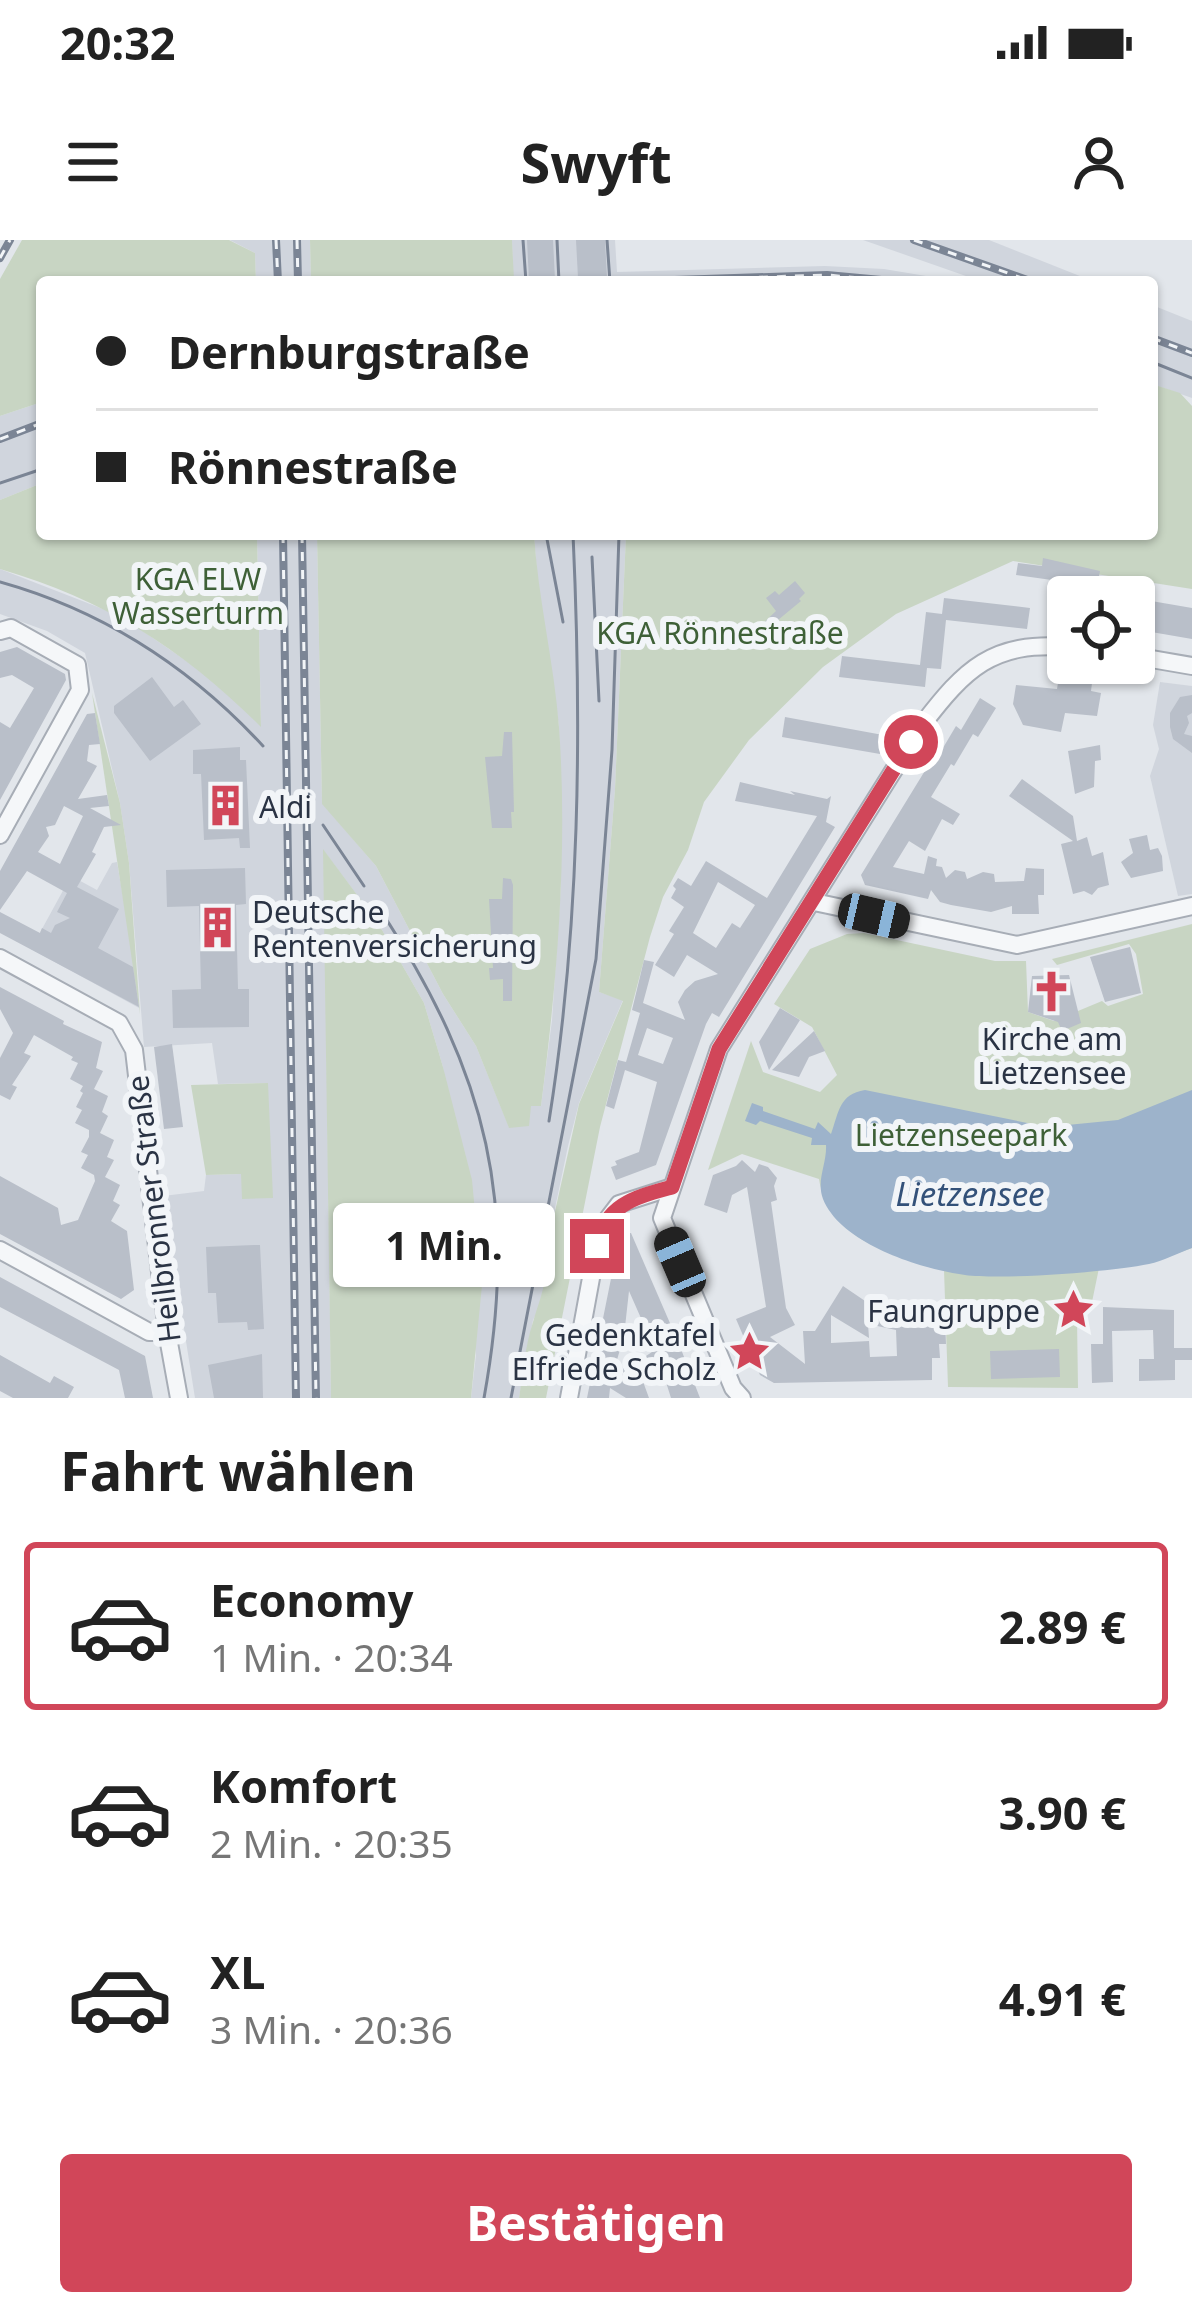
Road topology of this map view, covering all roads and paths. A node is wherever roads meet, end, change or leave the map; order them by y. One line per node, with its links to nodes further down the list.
1 (0, 631): 5 (street)
2 (1047, 646): 6 (street)
3 (1155, 660): 4 (street)
4 (1192, 666)
5 (0, 835)
6 (814, 902): 7 (street); 9 (street)
7 (1192, 906)
8 (0, 958): 11 (street, Heilbronner Straße)
9 (671, 1191): 13 (street); 14 (street)
10 (0, 1250): 11 (street)
11 (167, 1332): 12 (street, Heilbronner Straße)
12 (179, 1398)
13 (569, 1398)
14 (742, 1398)

